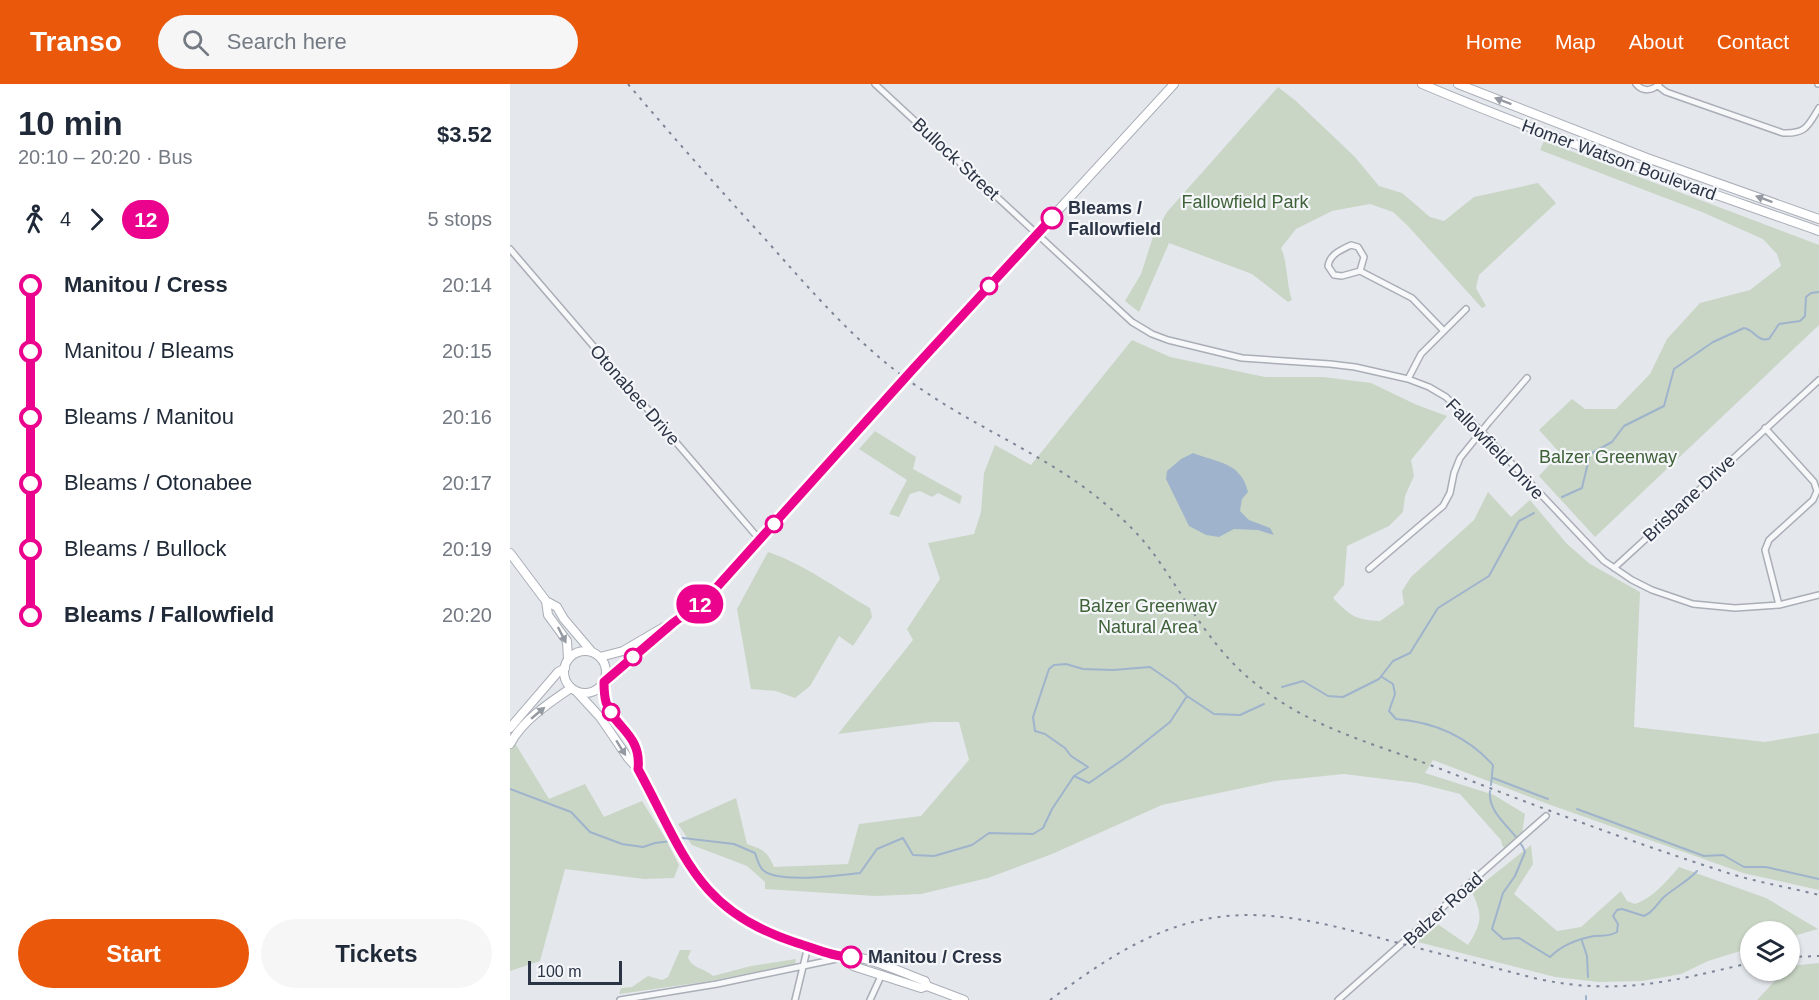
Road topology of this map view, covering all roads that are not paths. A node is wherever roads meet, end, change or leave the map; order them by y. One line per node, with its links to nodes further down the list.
1 (875, 84): 10 (street, Bullock Street)
2 (1174, 84): 10 (main road)
3 (1422, 84): 9 (main road, Homer Watson Boulevard)
4 (1458, 84): 8 (main road, Homer Watson Boulevard, one-way to 4)
5 (1636, 84): 6 (street)
6 (1659, 85): 7 (street)
7 (1819, 108)
8 (1819, 219)
9 (1819, 231)
10 (1036, 235): 16 (street, Fallowfield Drive); 20 (main road)
11 (510, 249): 20 (street, Otonabee Drive)
12 (1360, 271): 12 (street); 14 (street)
13 (1466, 309): 14 (street)
14 (1443, 330): 16 (street)
15 (1527, 378): 19 (street)
16 (1408, 379): 19 (street, Fallowfield Drive)
17 (1819, 380): 18 (street, Brisbane Drive)
18 (1765, 428): 23 (street, Brisbane Drive); 26 (street)
19 (1482, 432): 22 (street); 23 (street, Fallowfield Drive)
20 (760, 540): 27 (main road)
21 (510, 553): 25 (main road)
22 (1369, 568)
23 (1614, 568): 26 (street, Fallowfield Drive)
24 (1819, 596): 26 (street, Fallowfield Drive)
25 (546, 601): 28 (main road); 30 (main road, one-way to 30)
26 (1779, 605)
27 (673, 623): 29 (main road); 32 (main road)
28 (592, 652): 29 (main road); 30 (main road)
29 (600, 657): 32 (main road)
30 (568, 659): 31 (main road)
31 (565, 668): 33 (main road); 34 (main road)
32 (605, 681): 33 (main road); 36 (main road)
33 (574, 690): 35 (main road, one-way to 33); 36 (main road, one-way to 36)
34 (510, 728)
35 (510, 744)
36 (638, 769): 38 (main road)
37 (1546, 816): 47 (street, Balzer Road)
38 (808, 946): 39 (main road); 40 (street)
39 (846, 957): 40 (street); 41 (main road); 42 (main road)
40 (804, 967): 43 (street); 44 (street)
41 (882, 974): 42 (main road); 45 (street)
42 (927, 986): 46 (main road)
43 (620, 1000)
44 (795, 1000)
45 (870, 1000)
46 (964, 1000)
47 (1338, 1000)

